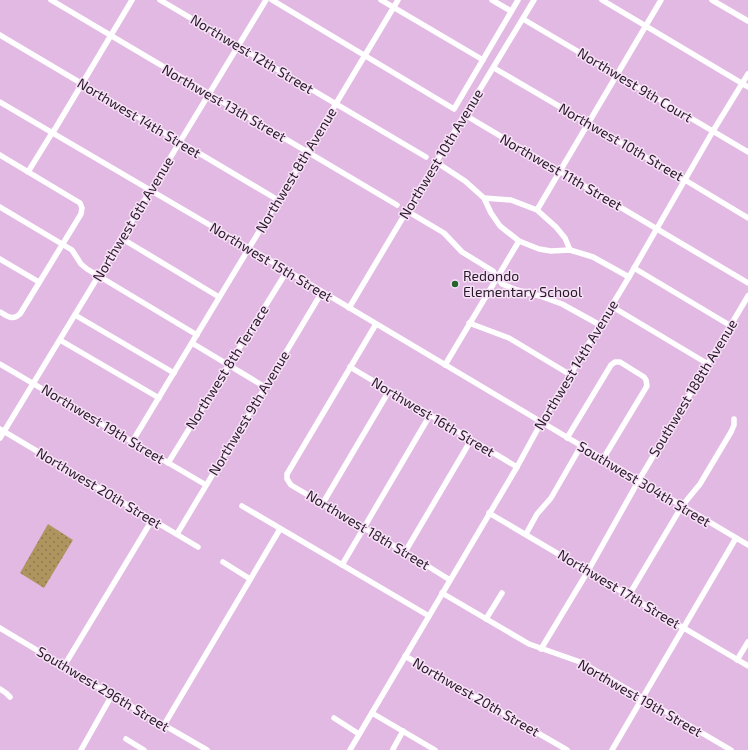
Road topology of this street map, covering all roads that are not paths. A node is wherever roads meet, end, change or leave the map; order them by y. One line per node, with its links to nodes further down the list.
1 (51, 0): 20 (street, Northwest 13th Street)
2 (132, 0): 20 (street)
3 (160, 0): 21 (street, Northwest 12th Street)
4 (266, 0): 21 (street, Northwest 6th Avenue)
5 (272, 0): 22 (street)
6 (381, 0): 14 (street)
7 (398, 0): 14 (street, Northwest 8th Avenue)
8 (492, 0): 15 (street)
9 (518, 0): 15 (street)
10 (534, 0): 16 (street, Northwest 10th Avenue)
11 (602, 0): 18 (street)
12 (661, 0): 18 (street)
13 (712, 0): 17 (street)
14 (393, 7): 22 (street, Northwest 8th Avenue); 23 (street)
15 (511, 11): 23 (street)
16 (523, 19): 24 (street, Northwest 10th Avenue); 26 (street, Northwest 9th Court)
17 (748, 21)
18 (645, 26): 26 (street); 28 (street)
19 (0, 35): 27 (street, Northwest 14th Street)
20 (111, 36): 27 (street); 30 (street, Northwest 13th Street)
21 (238, 47): 30 (street, Northwest 6th Avenue); 32 (street, Northwest 12th Street)
22 (365, 55): 23 (street); 32 (street, Northwest 8th Avenue)
23 (482, 60)
24 (494, 68): 33 (street, Northwest 10th Avenue); 34 (street, Northwest 10th Street)
25 (748, 74): 28 (street, Northwest 14th Avenue)
26 (616, 75): 34 (street); 35 (street, Northwest 9th Court)
27 (82, 84): 36 (street); 37 (street, Northwest 14th Street)
28 (742, 84): 29 (street); 35 (street, Northwest 14th Avenue)
29 (748, 87)
30 (209, 94): 37 (street, Northwest 6th Avenue); 38 (street, Northwest 13th Street)
31 (0, 102): 36 (street, Northwest 15th Street)
32 (336, 104): 38 (street, Northwest 8th Avenue); 41 (street, Northwest 12th Street)
33 (465, 115): 42 (street, Northwest 10th Avenue); 43 (street, Northwest 11th Street)
34 (588, 123): 43 (street); 45 (street, Northwest 10th Street)
35 (713, 131): 39 (street, Northwest 9th Court); 45 (street, Northwest 14th Avenue)
36 (52, 133): 44 (street); 46 (street, Northwest 15th Street)
37 (180, 142): 46 (street, Northwest 6th Avenue); 48 (street, Northwest 14th Street)
38 (307, 152): 48 (street, Northwest 8th Avenue); 49 (street, Northwest 13th Street)
39 (748, 152)
40 (0, 155): 44 (street)
41 (426, 157)
42 (436, 162): 47 (street); 52 (street, Northwest 10th Avenue)
43 (560, 171): 51 (street); 54 (street, Northwest 11th Street)
44 (28, 172): 57 (street)
45 (685, 180): 53 (street, Northwest 10th Street); 54 (street, Northwest 14th Avenue)
46 (150, 191): 55 (street, Northwest 6th Avenue); 58 (street, Northwest 15th Street)
47 (484, 198): 51 (street); 56 (street)
48 (278, 200): 58 (street, Northwest 8th Avenue)
49 (397, 205)
50 (0, 207): 57 (street)
51 (537, 210): 59 (street)
52 (407, 211): 64 (street); 72 (street, Northwest 10th Avenue)
53 (748, 218)
54 (657, 229): 61 (street, Northwest 14th Avenue); 67 (street, Northwest 11th Street)
55 (121, 238): 63 (street, Northwest 6th Avenue); 70 (street)
56 (519, 241): 59 (street); 64 (street)
57 (62, 244): 63 (street); 66 (street)
58 (249, 248): 62 (street, Northwest 15th Street); 70 (street, Northwest 8th Avenue)
59 (570, 250): 65 (street)
60 (0, 259): 66 (street)
61 (634, 268): 65 (street, Northwest 14th Avenue); 78 (street)
62 (287, 271): 68 (street, Northwest 15th Street); 84 (street, Northwest 8th Terrace)
63 (98, 276): 74 (street, Northwest 6th Avenue); 79 (street)
64 (497, 277): 75 (street); 77 (street)
65 (629, 277): 71 (street, Northwest 14th Avenue)
66 (39, 282): 73 (street)
67 (748, 283)
68 (322, 292): 72 (street, Northwest 15th Street); 90 (street, Northwest 9th Avenue)
69 (748, 296): 78 (street, Southwest 188th Avenue)
70 (219, 297): 79 (street, Northwest 8th Avenue)
71 (611, 306): 77 (street, Northwest 14th Avenue); 83 (street)
72 (349, 308): 76 (street, Northwest 15th Street)
73 (0, 312)
74 (75, 315): 80 (street, Northwest 6th Avenue); 87 (street)
75 (469, 323): 85 (street); 88 (street)
76 (376, 324): 85 (street, Northwest 15th Street); 86 (street)
77 (600, 325): 88 (street, Northwest 14th Avenue)
78 (731, 326): 83 (street, Southwest 188th Avenue)
79 (196, 335): 81 (street, Northwest 8th Avenue)
80 (60, 340): 89 (street, Northwest 6th Avenue); 92 (street)
81 (192, 344): 84 (street); 87 (street, Northwest 8th Avenue)
82 (0, 364): 89 (street, Northwest 19th Street)
83 (708, 364): 105 (street, Southwest 188th Avenue)
84 (228, 365): 90 (street); 103 (street, Northwest 8th Terrace)
85 (444, 365): 95 (street, Northwest 15th Street)
86 (350, 367): 91 (street, Northwest 16th Street); 107 (street, Northwest 18th Street)
87 (174, 373): 92 (street, Northwest 8th Avenue)
88 (569, 374): 95 (street, Northwest 14th Avenue)
89 (34, 383): 96 (street, Northwest 6th Avenue); 100 (street, Northwest 19th Street)
90 (264, 387): 106 (street, Northwest 9th Avenue)
91 (389, 391): 93 (street, Northwest 16th Street); 107 (street)
92 (159, 398): 100 (street, Northwest 8th Avenue)
93 (430, 415): 99 (street, Northwest 16th Street); 112 (street)
94 (734, 419): 109 (street)
95 (541, 423): 98 (street, Southwest 304th Street); 104 (street, Northwest 14th Avenue)
96 (2, 430): 97 (street, Northwest 6th Avenue); 111 (street, Northwest 20th Street)
97 (0, 438)
98 (567, 438): 101 (street, Southwest 304th Street); 102 (street)
99 (471, 440): 104 (street, Northwest 16th Street); 119 (street)
100 (132, 442): 103 (street, Northwest 19th Street)
101 (581, 446): 102 (street, Southwest 304th Street); 115 (street)
102 (603, 459): 105 (street, Southwest 304th Street)
103 (168, 463): 106 (street, Northwest 19th Street)
104 (517, 466): 110 (street, Northwest 14th Avenue)
105 (639, 480): 109 (street, Southwest 304th Street); 122 (street, Southwest 188th Avenue)
106 (206, 485): 114 (street, Northwest 9th Avenue)
107 (323, 503): 112 (street, Northwest 18th Street)
108 (242, 506): 113 (street)
109 (682, 506): 116 (street, Southwest 304th Street); 127 (street)
110 (489, 513): 115 (street, Northwest 17th Street); 124 (street, Northwest 14th Avenue)
111 (152, 520): 114 (street, Northwest 20th Street); 136 (street)
112 (364, 528): 119 (street, Northwest 18th Street); 121 (street)
113 (280, 529): 121 (street); 123 (street)
114 (177, 534): 118 (street, Northwest 20th Street)
115 (526, 534): 122 (street, Northwest 17th Street)
116 (736, 538): 117 (street, Southwest 304th Street); 131 (street)
117 (748, 545)
118 (198, 547)
119 (405, 552): 124 (street, Northwest 18th Street)
120 (223, 562): 123 (street)
121 (342, 565): 128 (street)
122 (588, 571): 127 (street, Northwest 17th Street); 133 (street, Southwest 188th Avenue)
123 (250, 579): 144 (street)
124 (450, 580): 125 (street, Northwest 14th Avenue)
125 (442, 593): 128 (street, Northwest 14th Avenue); 129 (street, Northwest 19th Street)
126 (502, 593): 129 (street)
127 (629, 595): 131 (street, Northwest 17th Street)
128 (429, 616): 134 (street, Northwest 14th Avenue)
129 (486, 619): 133 (street, Northwest 19th Street)
130 (0, 628): 136 (street, Southwest 296th Street)
131 (683, 628): 135 (street, Northwest 17th Street); 141 (street)
132 (748, 642): 135 (street)
133 (541, 649): 141 (street, Northwest 19th Street)
134 (406, 656): 142 (street, Northwest 14th Avenue); 154 (street, Northwest 20th Street)
135 (738, 660): 137 (street, Northwest 17th Street)
136 (64, 666): 139 (street, Southwest 296th Street)
137 (748, 666)
138 (0, 689): 140 (street)
139 (112, 696): 144 (street, Southwest 296th Street); 149 (street)
140 (10, 697)
141 (642, 698): 155 (street); 156 (street, Northwest 19th Street)
142 (372, 713): 145 (street); 146 (street, Northwest 14th Avenue)
143 (334, 718): 146 (street)
144 (164, 725): 151 (street, Southwest 296th Street)
145 (403, 731): 148 (street); 153 (street)
146 (360, 734): 152 (street, Northwest 14th Avenue)
147 (126, 739): 150 (street)
148 (393, 749)
149 (81, 750)
150 (144, 750)
151 (206, 750)
152 (350, 750)
153 (435, 750)
154 (567, 750)
155 (612, 750)
156 (731, 750)

